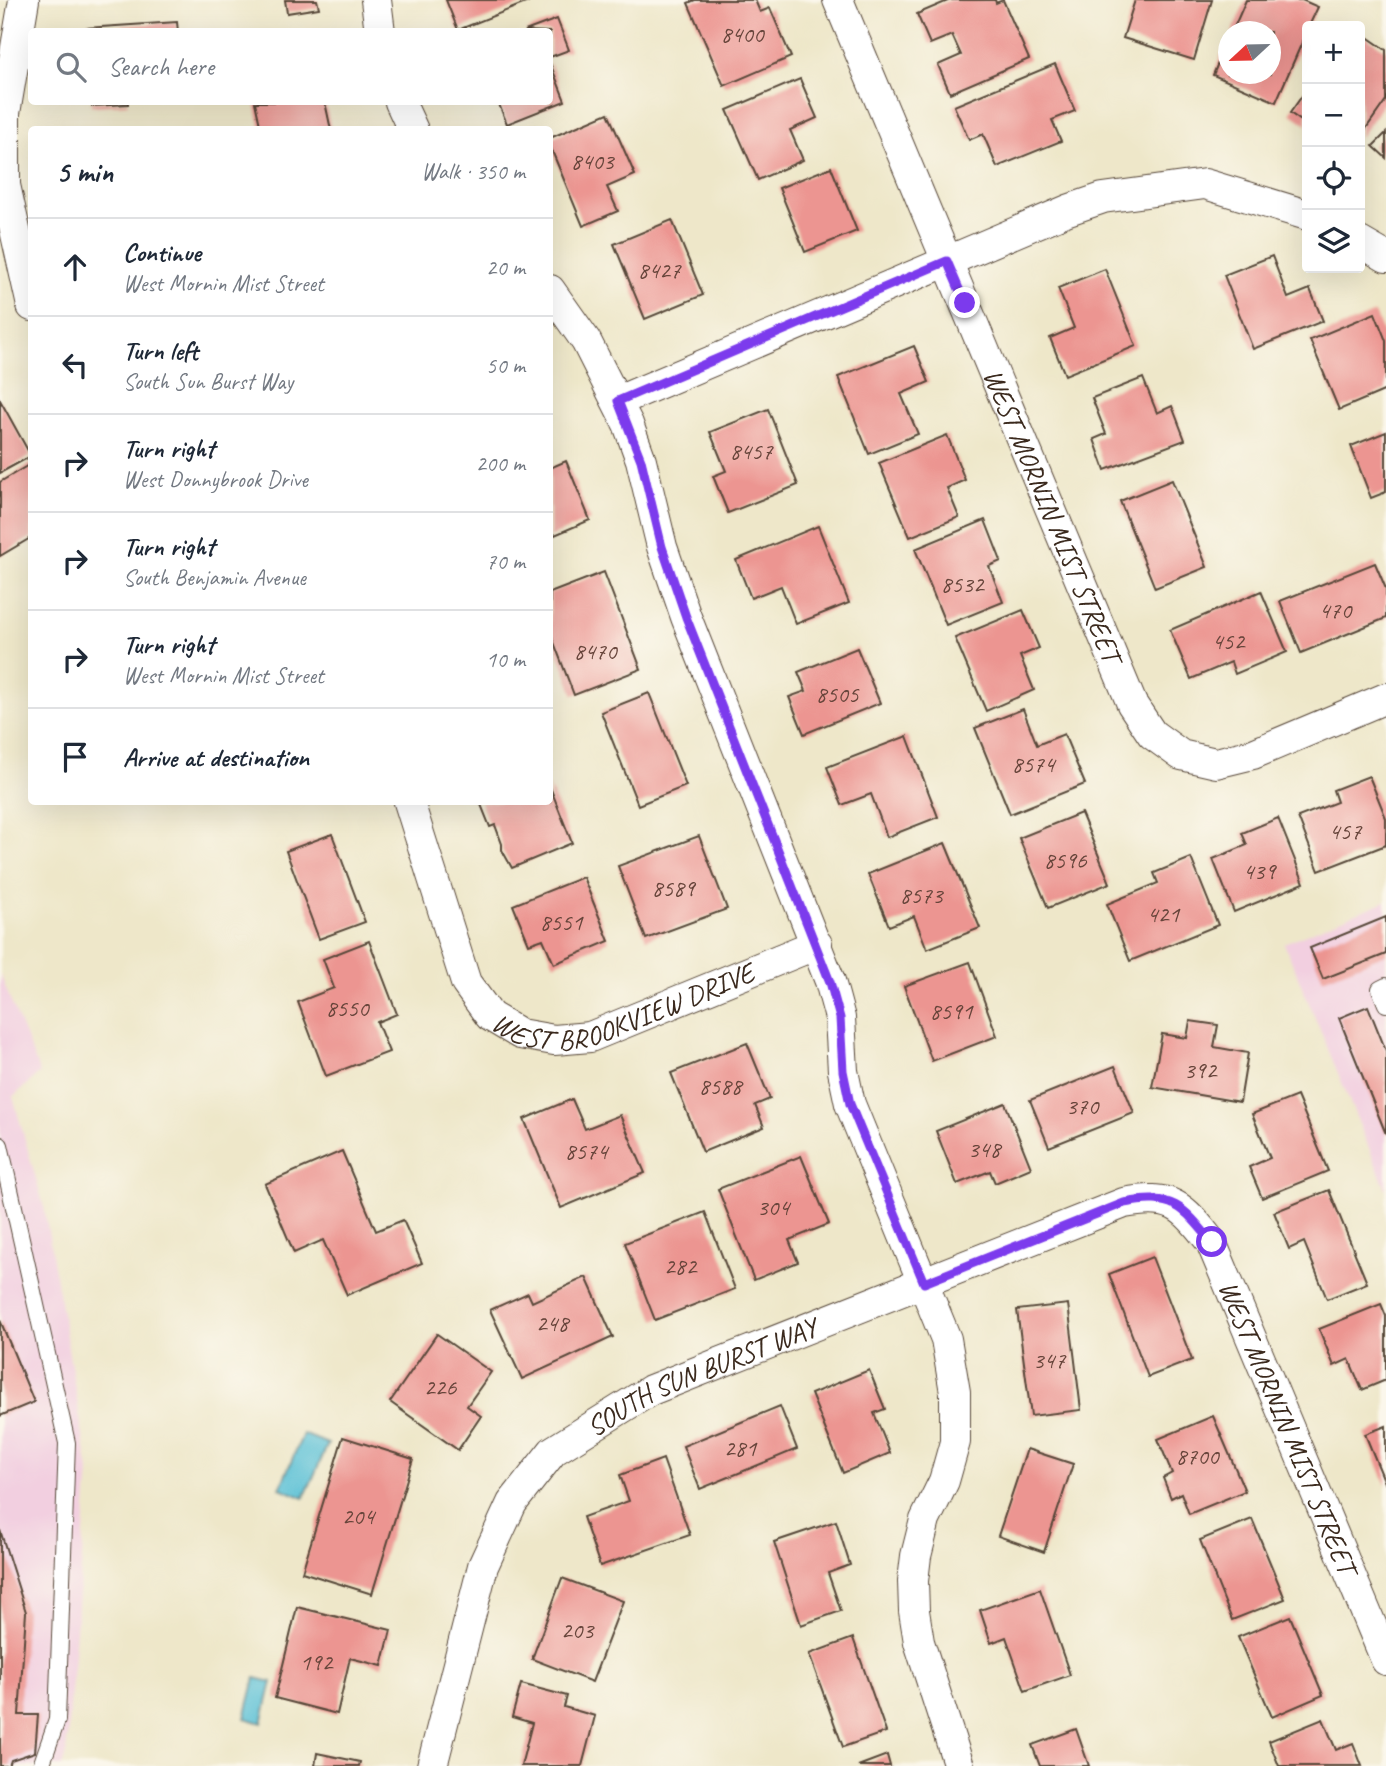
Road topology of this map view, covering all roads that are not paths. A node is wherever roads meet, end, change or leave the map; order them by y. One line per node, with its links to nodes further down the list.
1 (24, 0): 11 (street)
2 (376, 0): 4 (street)
3 (838, 0): 10 (street, WEST MORNIN MIST STREET)
4 (380, 28)
5 (401, 105): 6 (street)
6 (411, 126)
7 (1302, 213): 10 (street)
8 (1365, 245): 9 (street)
9 (1386, 257)
10 (947, 261): 13 (street); 14 (street, WEST MORNIN MIST STREET)
11 (28, 288)
12 (553, 294): 13 (street)
13 (618, 401): 16 (street)
14 (1386, 698)
15 (410, 805): 16 (street, WEST BROOKVIEW DRIVE)
16 (817, 944): 21 (street)
17 (1386, 986): 18 (lane)
18 (1386, 1004)
19 (0, 1144): 23 (lane)
20 (1175, 1203): 21 (street, SOUTH SUN BURST WAY); 22 (street, WEST MORNIN MIST STREET)
21 (924, 1283): 24 (street, SOUTH SUN BURST WAY); 25 (street)
22 (1386, 1660)
23 (41, 1766)
24 (432, 1766)
25 (959, 1766)

